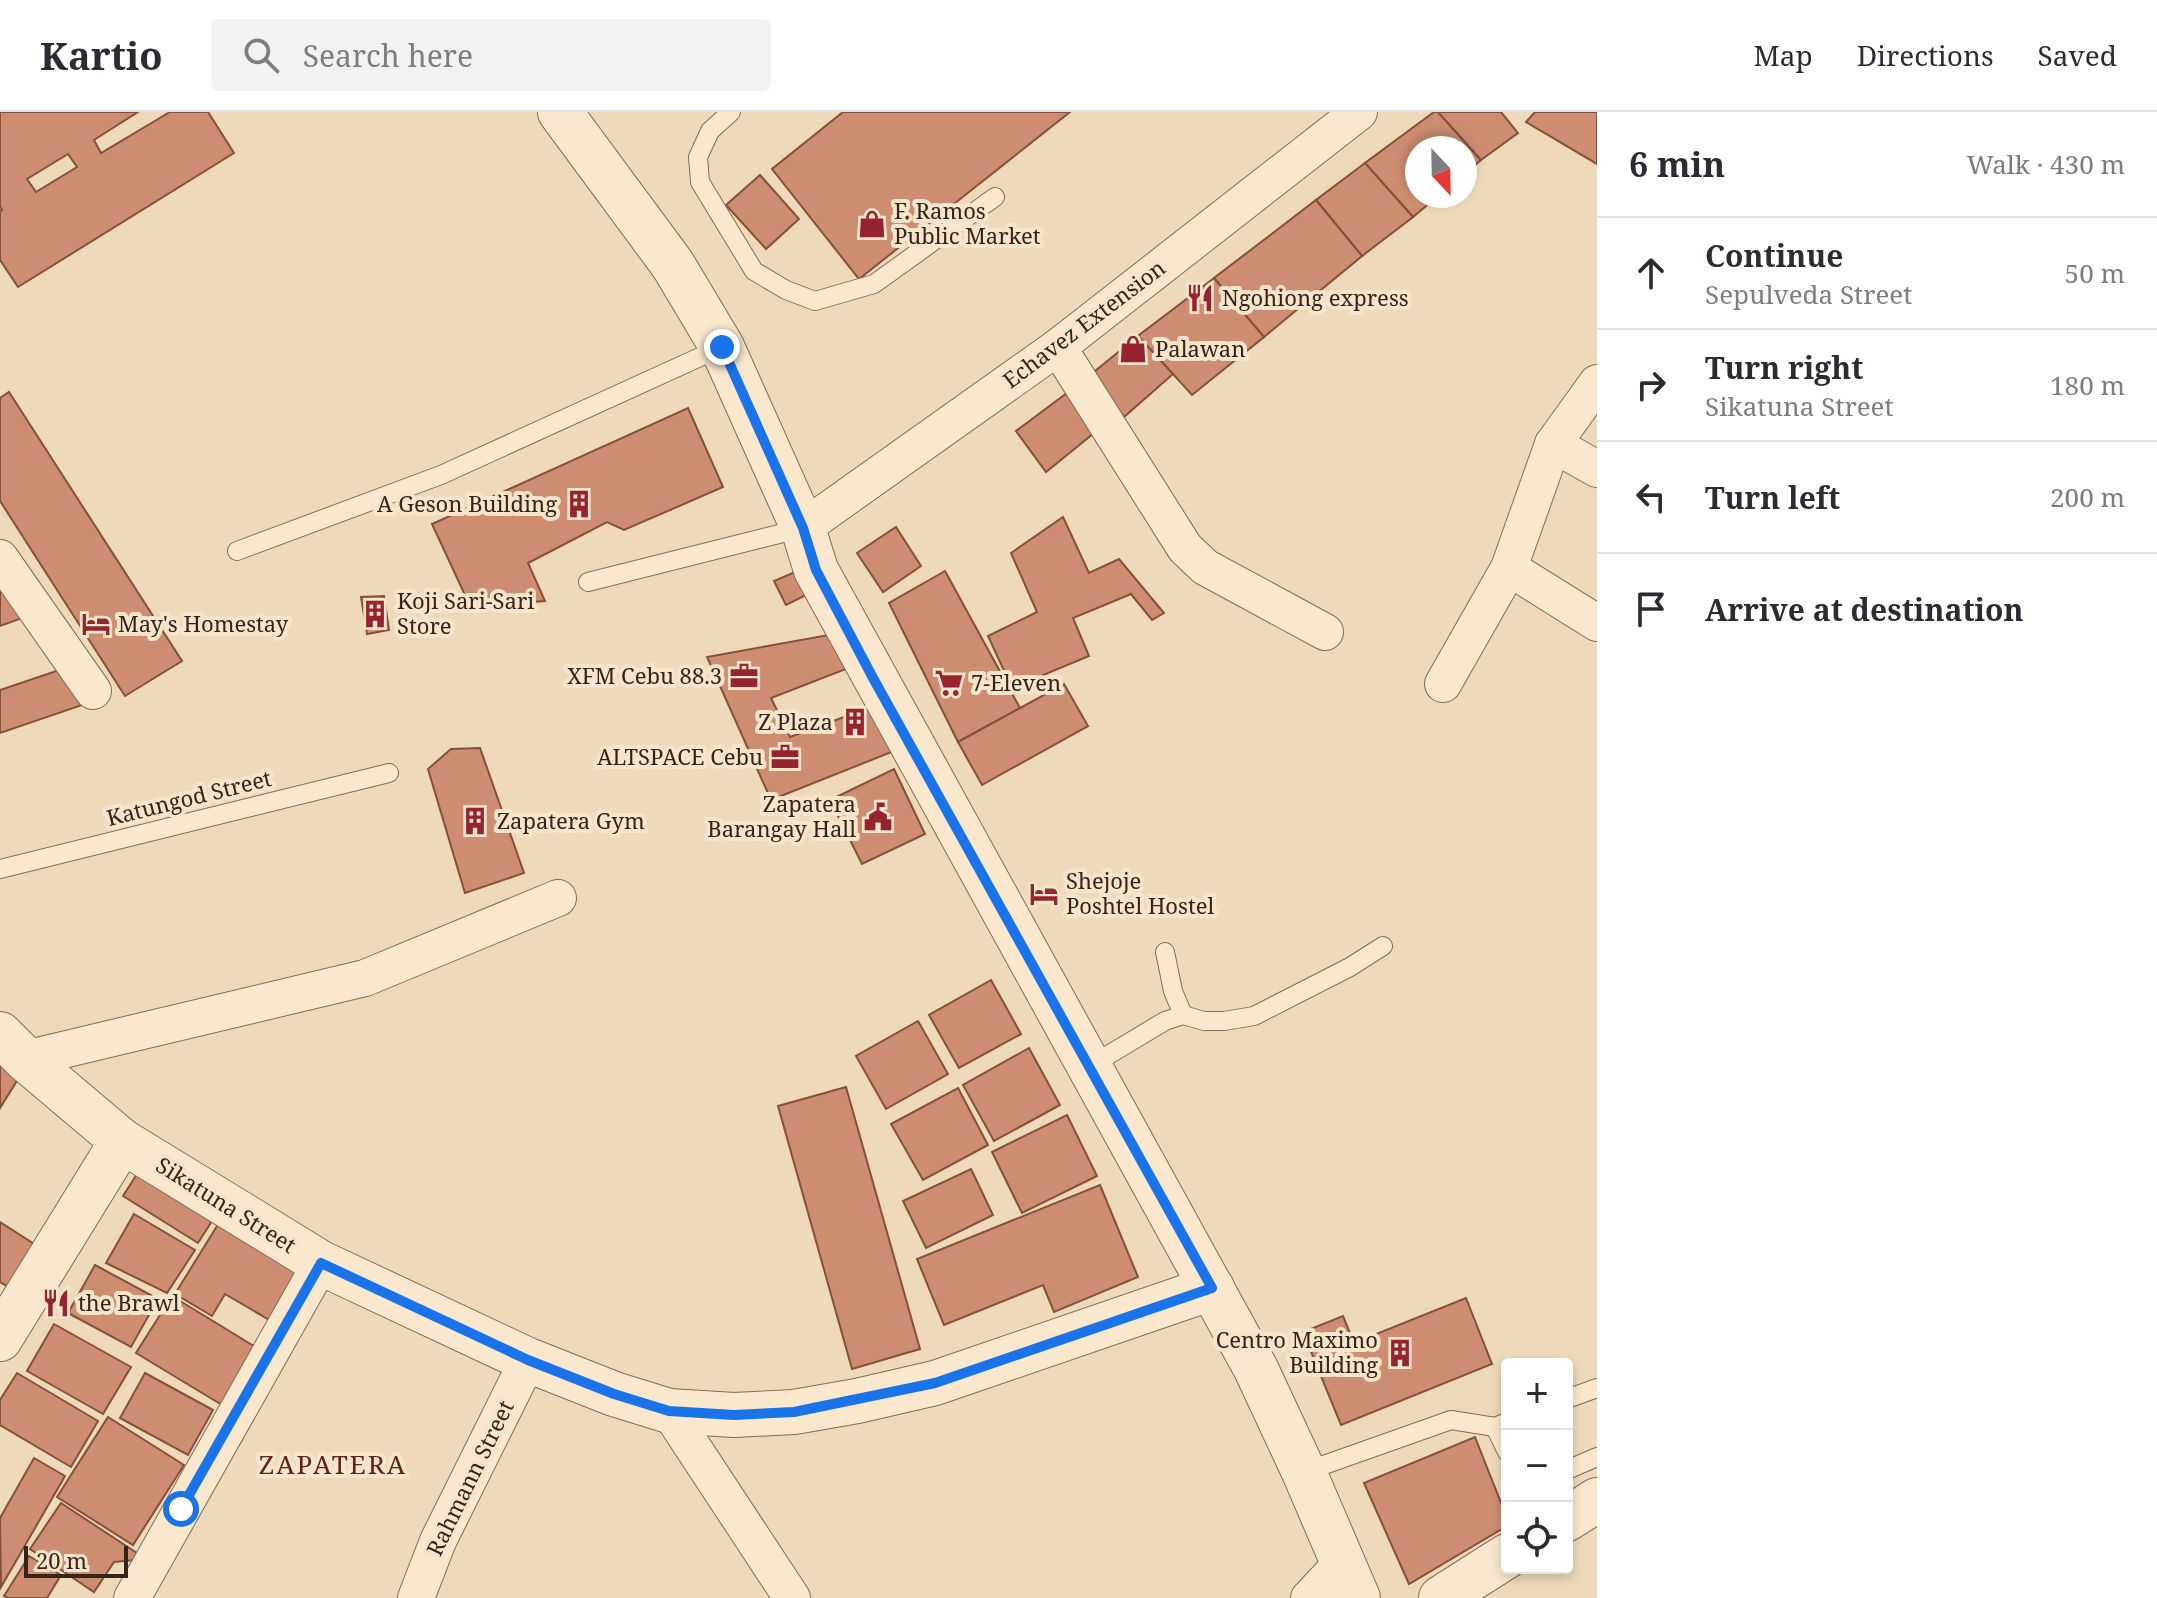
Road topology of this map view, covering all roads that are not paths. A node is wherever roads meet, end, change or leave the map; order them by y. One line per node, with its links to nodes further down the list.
1 (560, 112): 5 (street)
2 (731, 112): 4 (lane)
3 (1359, 112): 6 (street, Echavez Extension)
4 (995, 197)
5 (722, 347): 10 (street); 11 (lane)
6 (1058, 347): 10 (street, Echavez Extension); 16 (street)
7 (1597, 383): 8 (street)
8 (1553, 444): 9 (street); 13 (street)
9 (1597, 469)
10 (803, 528): 14 (lane); 26 (street)
11 (237, 551)
12 (0, 558): 18 (street)
13 (1509, 568): 15 (street); 17 (street)
14 (588, 582)
15 (1597, 623)
16 (1325, 632)
17 (1443, 684)
18 (93, 691)
19 (389, 773): 20 (lane, Katungod Street)
20 (0, 869)
21 (558, 898): 25 (street)
22 (1383, 946): 24 (lane)
23 (1165, 952): 24 (lane)
24 (1183, 1015): 26 (lane)
25 (12, 1047): 27 (street, Sikatuna Street)
26 (1090, 1066): 29 (street)
27 (122, 1141): 28 (street, Sikatuna Street); 30 (street)
28 (321, 1263): 31 (street, Sikatuna Street); 43 (street)
29 (1212, 1288): 34 (street, Sikatuna Street); 38 (street)
30 (0, 1339)
31 (528, 1360): 34 (street, Sikatuna Street); 44 (street, Rahmann Street)
32 (1597, 1388): 33 (lane)
33 (1573, 1397)
34 (669, 1411): 45 (street)
35 (1501, 1424): 38 (lane)
36 (1597, 1457): 37 (lane)
37 (1573, 1467)
38 (1304, 1472): 42 (street)
39 (1597, 1500): 40 (street)
40 (1573, 1515)
41 (1501, 1560): 47 (street)
42 (1350, 1580): 46 (street)
43 (132, 1598)
44 (416, 1598)
45 (792, 1598)
46 (1309, 1598)
47 (1441, 1598)

